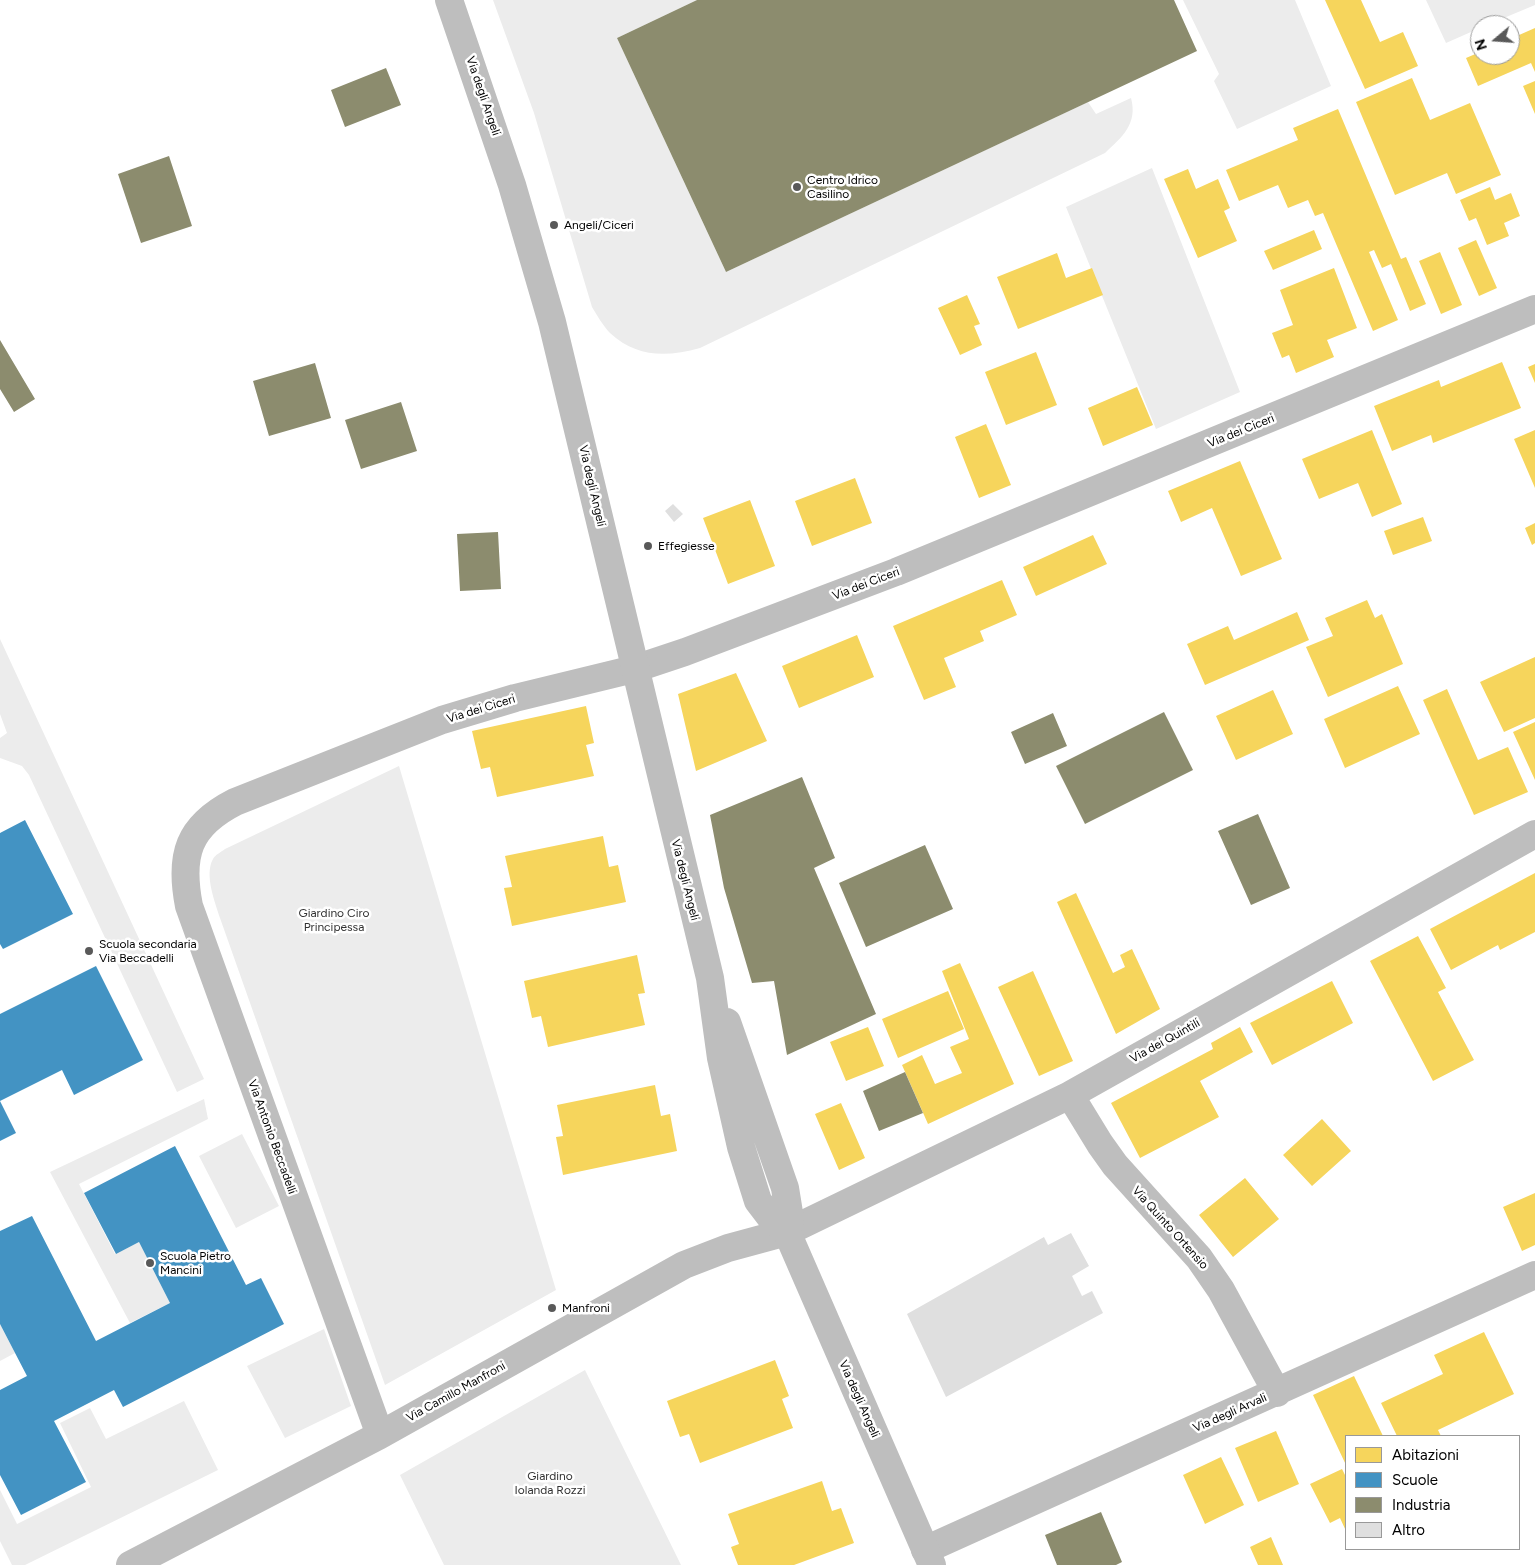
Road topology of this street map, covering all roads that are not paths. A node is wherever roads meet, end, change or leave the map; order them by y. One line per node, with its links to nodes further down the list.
1 (449, 0): 3 (street, Via degli Angeli)
2 (1535, 309): 3 (street, Via dei Ciceri)
3 (634, 668): 5 (street, Via dei Ciceri); 7 (street, Via degli Angeli)
4 (1535, 834): 6 (street, Via dei Quintili)
5 (193, 836): 10 (street, Via Antonio Beccadelli)
6 (1070, 1095): 7 (street, Via dei Quintili); 9 (street, Via Quinto Ortensio)
7 (787, 1232): 10 (street, Via Camillo Manfroni); 11 (street, Via degli Angeli)
8 (1535, 1275): 9 (street, Via degli Arvali)
9 (1277, 1392): 11 (street, Via degli Arvali)
10 (380, 1435): 12 (street, Via Camillo Manfroni)
11 (928, 1557)
12 (130, 1565)

